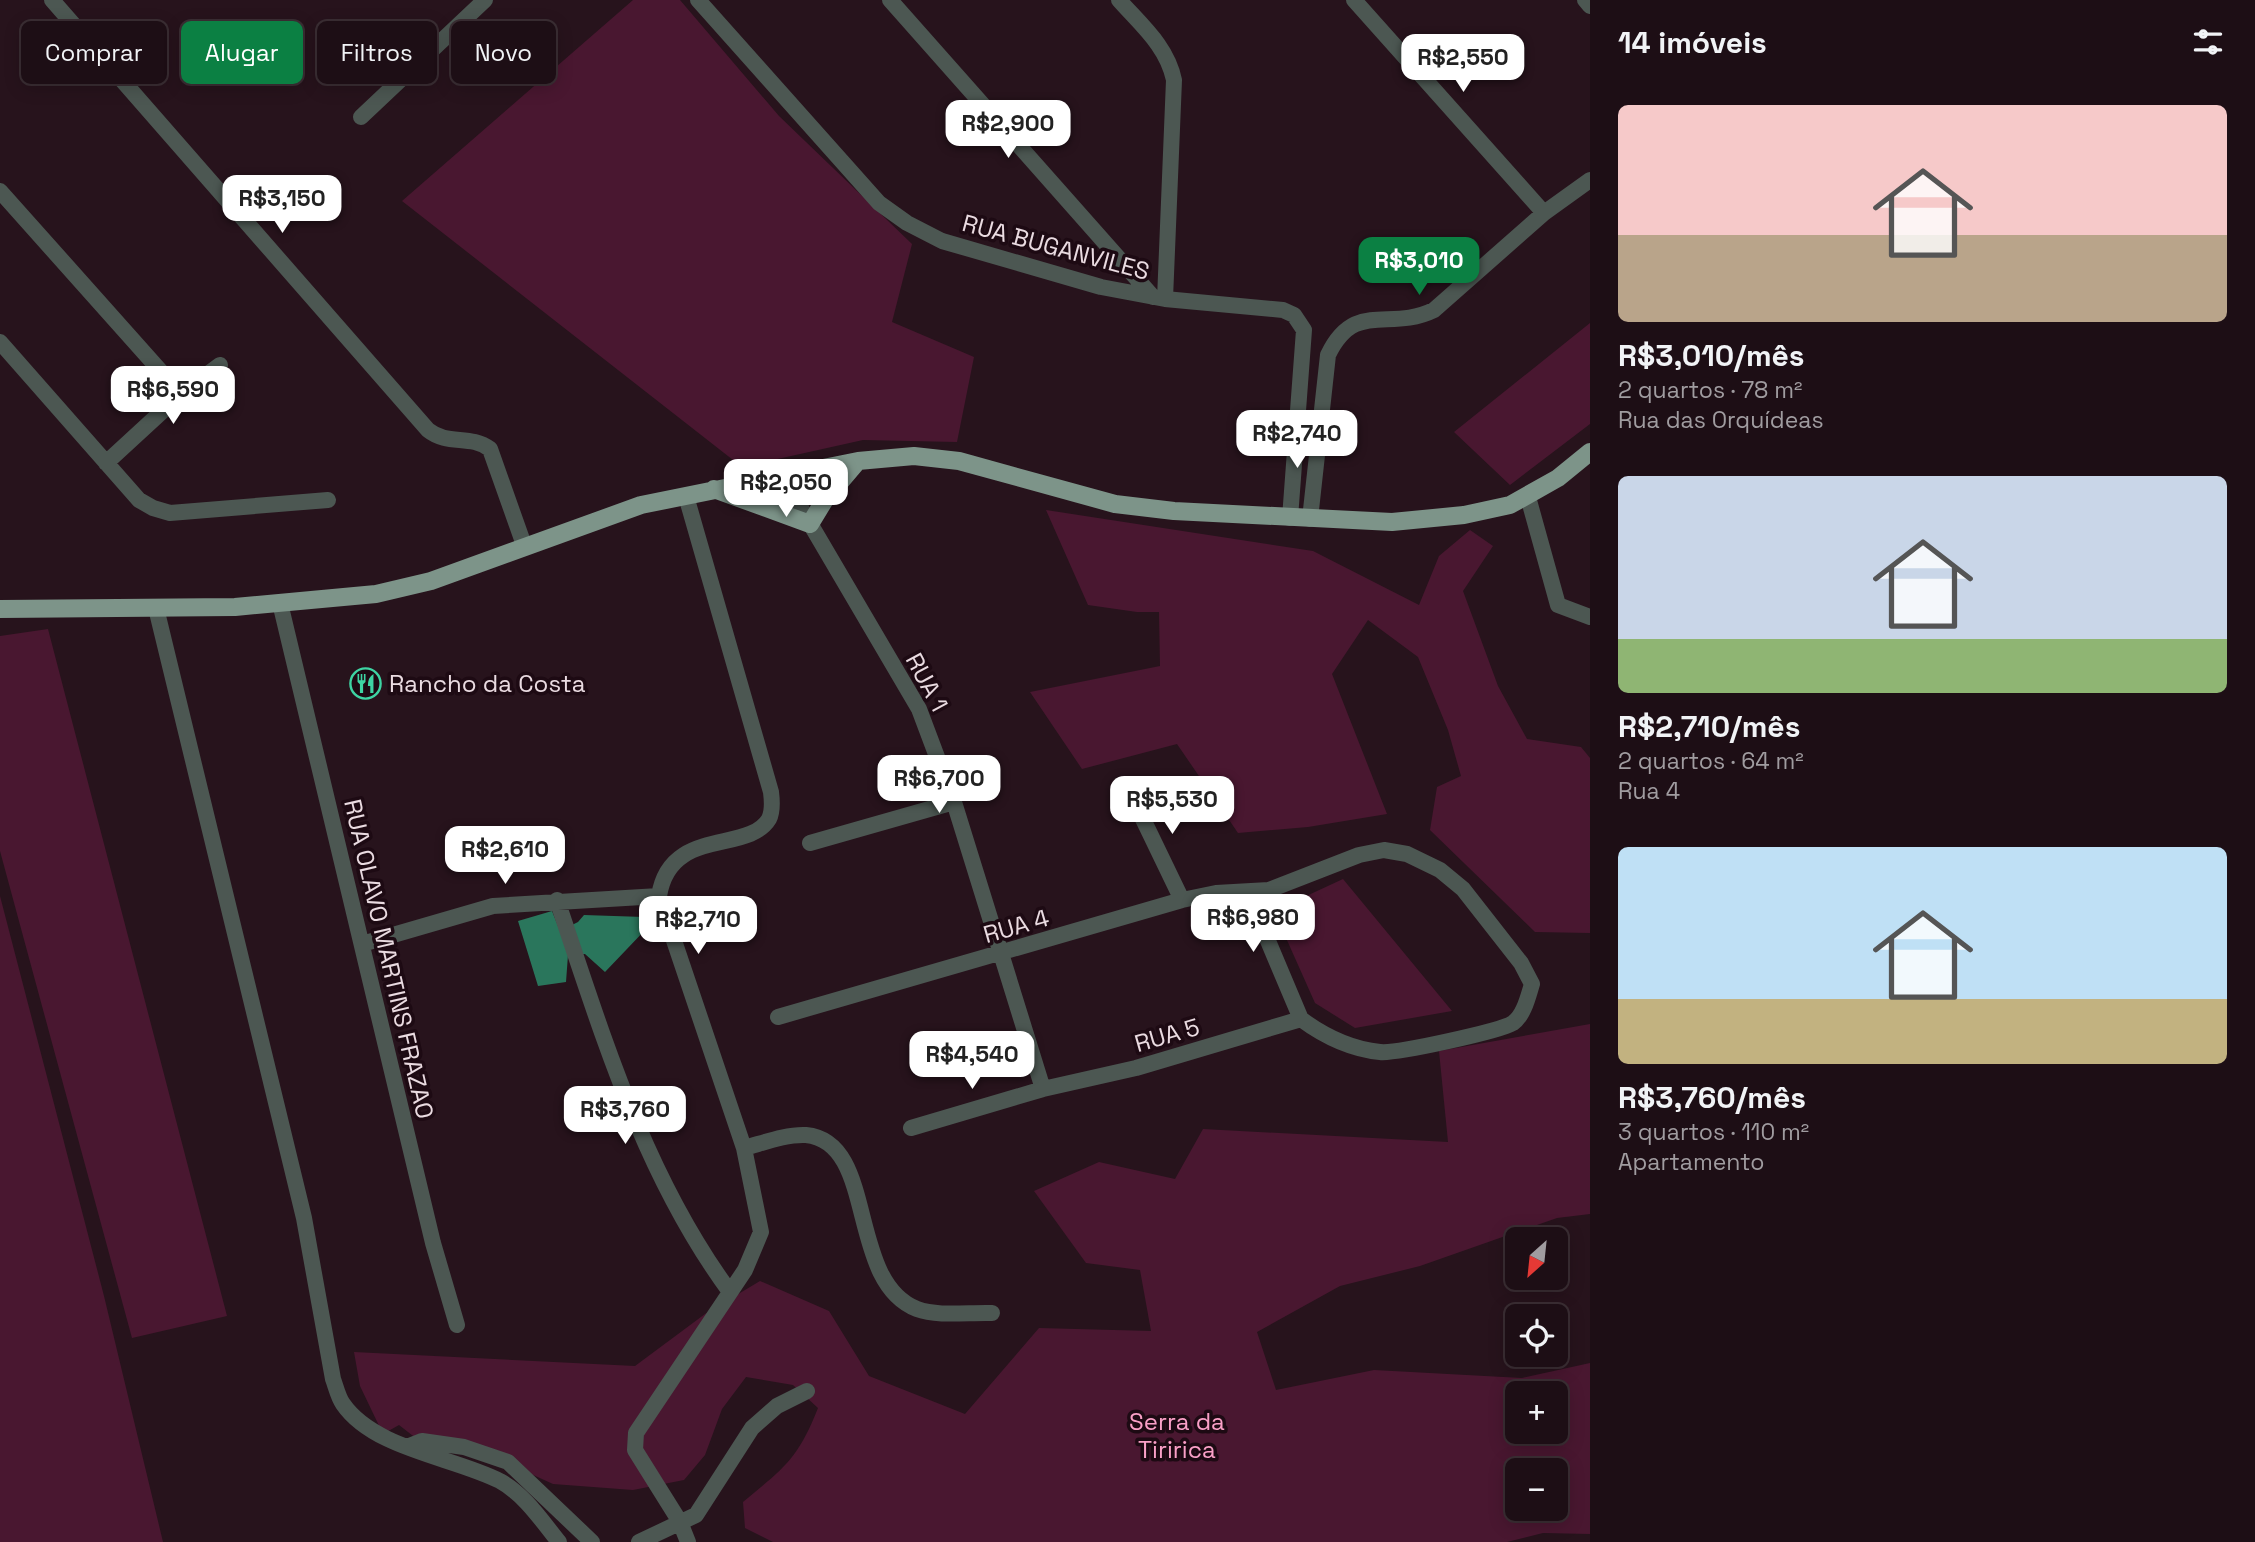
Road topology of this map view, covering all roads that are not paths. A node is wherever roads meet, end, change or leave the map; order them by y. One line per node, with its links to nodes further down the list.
1 (52, 0): 28 (street)
2 (485, 0): 9 (street)
3 (890, 0): 13 (street)
4 (1119, 0): 13 (street)
5 (1354, 0): 12 (street)
6 (1585, 0): 8 (street)
7 (706, 3): 13 (street, RUA BUGANVILES)
8 (1590, 6)
9 (361, 117)
10 (1590, 180): 12 (street)
11 (0, 191): 16 (street)
12 (1544, 213): 26 (street)
13 (1159, 298): 25 (street, RUA BUGANVILES)
14 (0, 342): 19 (street)
15 (220, 365): 16 (street)
16 (181, 394): 19 (street)
17 (1590, 452): 23 (main road)
18 (858, 461): 20 (main road); 25 (main road); 27 (main road)
19 (106, 463): 24 (street)
20 (781, 474): 21 (main road); 27 (street, RUA 1)
21 (714, 489): 22 (main road); 27 (main road)
22 (687, 496): 28 (main road); 37 (street)
23 (1528, 497): 26 (main road); 32 (street)
24 (328, 500)
25 (1290, 518): 26 (main road)
26 (1310, 519)
27 (810, 524): 34 (street, RUA 1)
28 (524, 545): 29 (main road)
29 (280, 604): 30 (main road); 40 (street, RUA OLAVO MARTINS FRAZAO)
30 (156, 608): 31 (main road); 51 (street)
31 (0, 609)
32 (1590, 617)
33 (1128, 788): 39 (street)
34 (954, 802): 35 (street); 41 (street, RUA 1)
35 (810, 843)
36 (1269, 890): 39 (street, RUA 4); 43 (street); 43 (street)
37 (659, 896): 38 (street); 46 (street)
38 (557, 900): 40 (street); 47 (street)
39 (1182, 900): 41 (street, RUA 4)
40 (362, 944): 49 (street, RUA OLAVO MARTINS FRAZAO)
41 (1000, 955): 42 (street, RUA 4); 44 (street, RUA 1)
42 (778, 1017)
43 (1301, 1019): 44 (street, RUA 5)
44 (1043, 1089): 45 (street, RUA 5)
45 (911, 1128)
46 (744, 1148): 47 (street); 48 (street)
47 (730, 1292): 52 (street)
48 (992, 1313)
49 (457, 1325)
50 (807, 1391): 52 (street)
51 (407, 1447): 53 (street); 54 (street)
52 (680, 1522): 55 (street); 56 (street)
53 (559, 1542)
54 (592, 1542)
55 (639, 1542)
56 (688, 1542)

